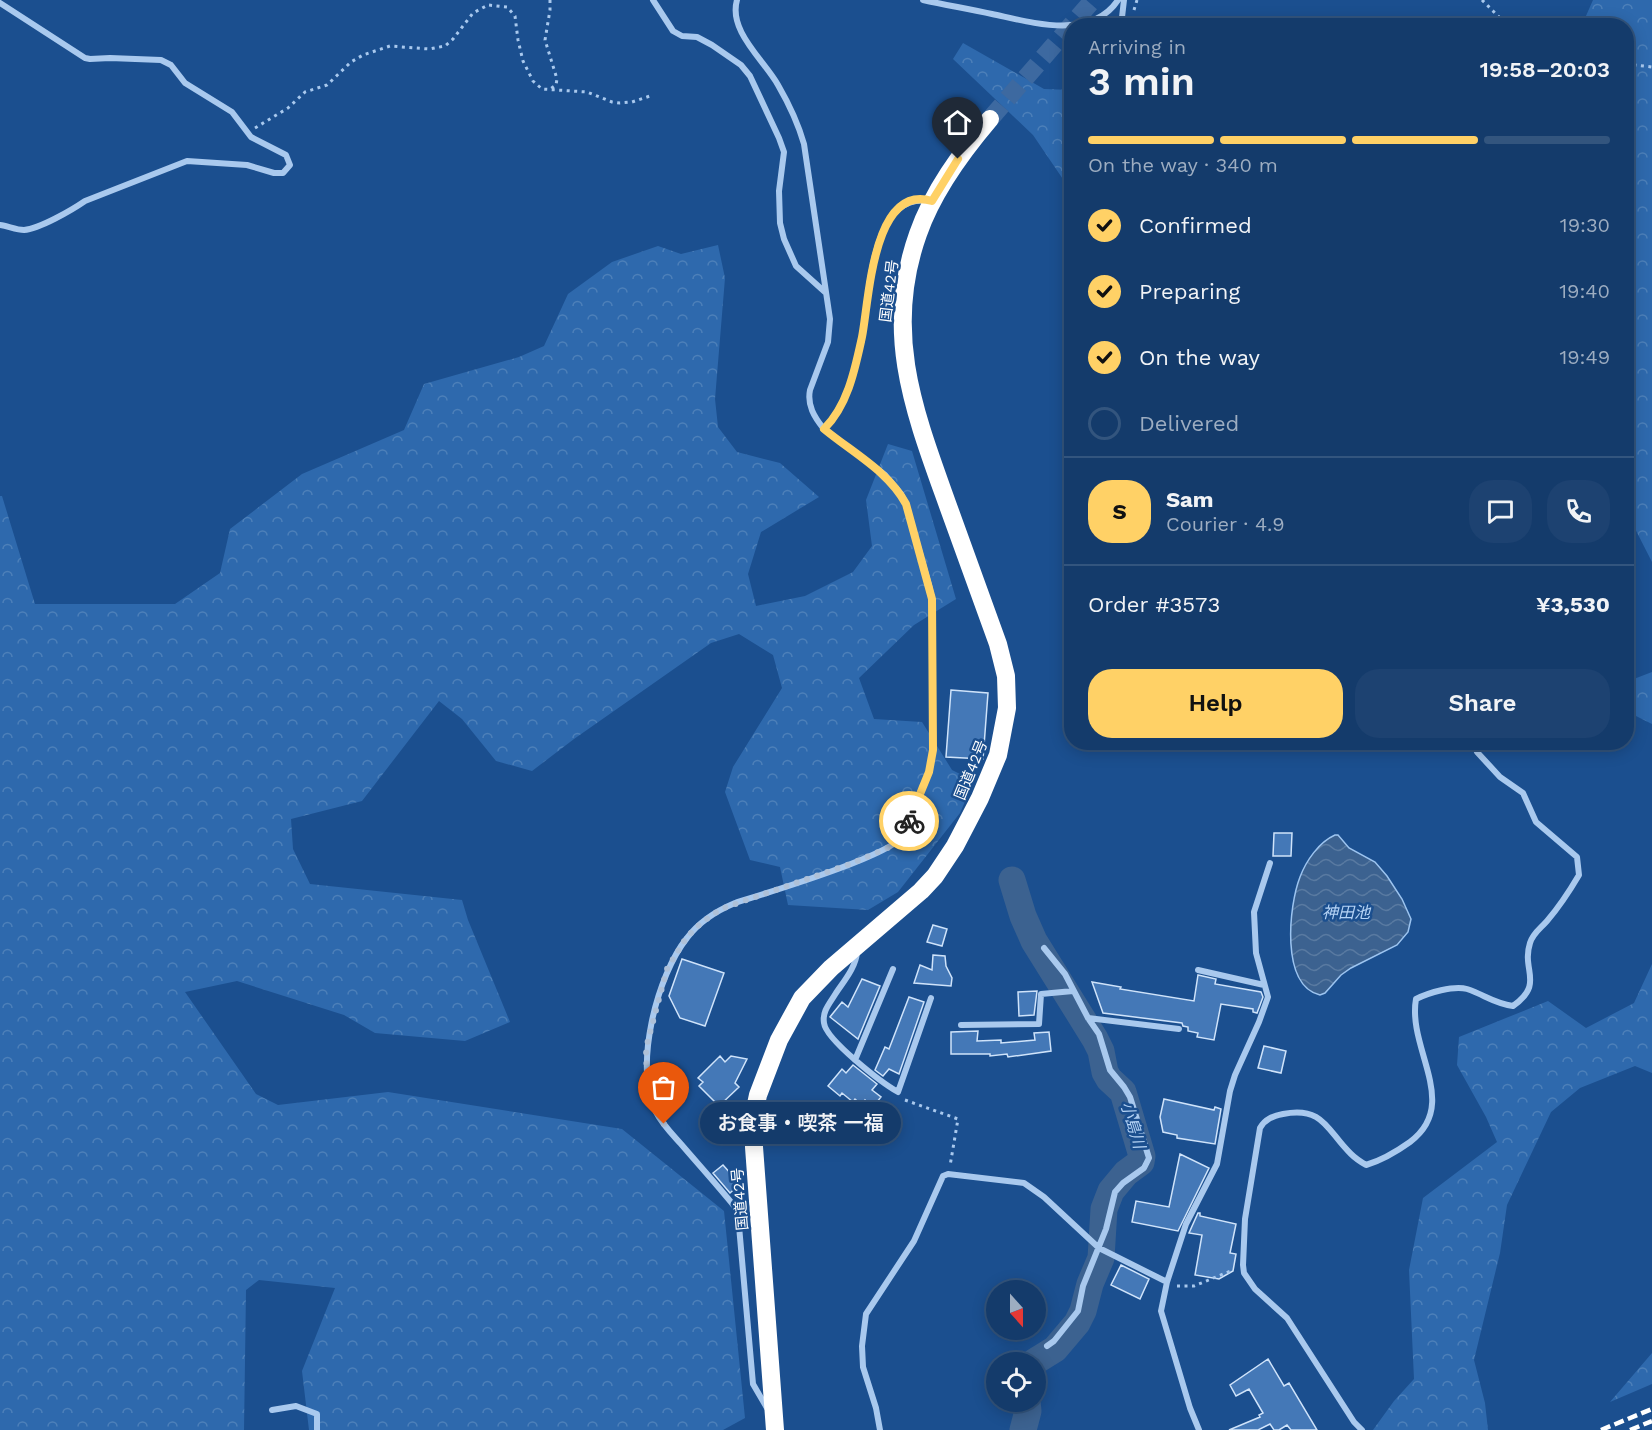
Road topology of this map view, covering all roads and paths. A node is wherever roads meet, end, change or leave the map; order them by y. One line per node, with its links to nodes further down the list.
1 (550, 0): 15 (path)
2 (653, 0): 21 (street)
3 (737, 0): 21 (street)
4 (923, 0): 12 (street)
5 (1118, 0): 9 (street)
6 (1124, 0): 10 (street)
7 (1482, 0): 11 (path)
8 (0, 3): 18 (street)
9 (1098, 18)
10 (1122, 18)
11 (1500, 18)
12 (1064, 25)
13 (1634, 65): 14 (path)
14 (1652, 67)
15 (546, 90): 16 (path); 18 (path)
16 (653, 95)
17 (990, 119): 19 (highway, 国道42号)
18 (248, 133): 20 (street)
19 (932, 201): 22 (street); 25 (highway, 国道42号)
20 (0, 225)
21 (826, 293): 22 (street)
22 (824, 429): 44 (street)
23 (1476, 750): 39 (street)
24 (1270, 863): 29 (street)
25 (856, 945): 35 (street); 44 (highway, 国道42号)
26 (1044, 948): 30 (street)
27 (893, 969): 35 (street)
28 (1198, 970): 29 (street)
29 (1264, 985): 40 (street)
30 (1073, 991): 32 (street); 33 (street)
31 (931, 998): 36 (street)
32 (1088, 1018): 34 (street); 38 (street)
33 (961, 1025)
34 (1179, 1029)
35 (855, 1060): 36 (street)
36 (898, 1092): 37 (path)
37 (948, 1174): 38 (street); 45 (street)
38 (1099, 1248): 40 (street); 41 (street)
39 (1243, 1265): 40 (path); 47 (street)
40 (1167, 1283): 46 (street)
41 (1047, 1346)
42 (272, 1410): 43 (street)
43 (317, 1430)
44 (775, 1430)
45 (880, 1430)
46 (1199, 1430)
47 (1362, 1430)

